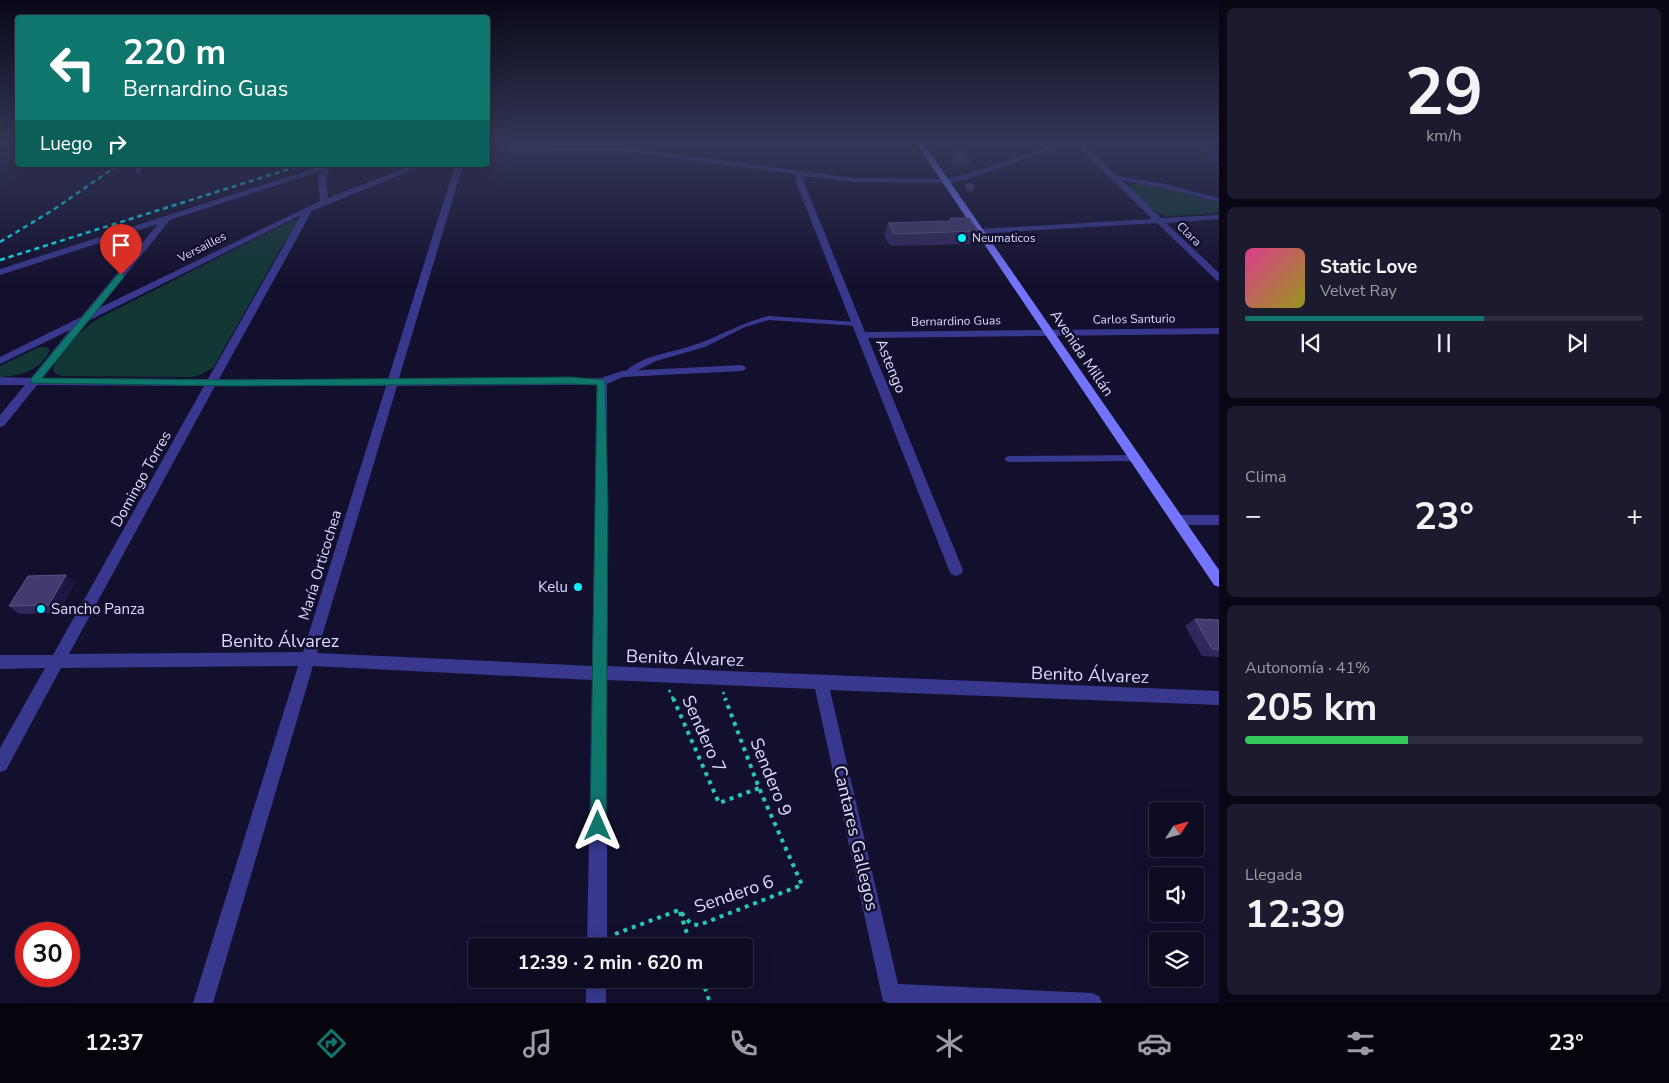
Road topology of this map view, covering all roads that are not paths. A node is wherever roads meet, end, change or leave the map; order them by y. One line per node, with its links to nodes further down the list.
1 (256, 190): 13 (street)
2 (323, 190): 10 (street)
3 (356, 190): 10 (street, Versailles)
4 (452, 190): 28 (street, María Orticochea)
5 (803, 190): 19 (street, Astengo)
6 (952, 190): 15 (main road, Avenida Millán)
7 (1127, 190): 14 (street, Clara)
8 (1179, 190): 9 (street)
9 (1219, 200)
10 (324, 202): 11 (street, Versailles)
11 (309, 208): 18 (street, Versailles); 30 (street, Domingo Torres)
12 (1219, 217): 14 (street)
13 (167, 218): 16 (street); 18 (street)
14 (1159, 221): 15 (street); 17 (street, Clara)
15 (980, 232): 21 (main road, Avenida Millán)
16 (0, 272)
17 (1219, 278)
18 (86, 319): 23 (street, Versailles); 27 (street)
19 (858, 324): 22 (street, Astengo); 25 (lane)
20 (1219, 331): 21 (street, Carlos Santurio)
21 (1050, 333): 22 (street, Bernardino Guas); 32 (main road, Avenida Millán)
22 (862, 335): 36 (street, Astengo)
23 (0, 361)
24 (742, 368): 25 (street)
25 (627, 374): 29 (street)
26 (0, 381): 27 (street)
27 (34, 381): 30 (street); 31 (street)
28 (394, 381): 29 (street); 30 (street); 38 (street, María Orticochea)
29 (602, 382): 41 (street)
30 (213, 383): 39 (street, Domingo Torres)
31 (0, 423)
32 (1136, 458): 33 (lane); 34 (main road, Avenida Millán)
33 (1008, 460)
34 (1178, 520): 35 (street); 37 (main road, Avenida Millán)
35 (1219, 520)
36 (956, 570)
37 (1219, 581)
38 (308, 658): 39 (street, Benito Álvarez); 41 (street, Benito Álvarez); 47 (street, María Orticochea)
39 (58, 661): 40 (street, Benito Álvarez); 44 (street, Domingo Torres)
40 (0, 662)
41 (599, 674): 42 (street, Benito Álvarez); 45 (street)
42 (821, 683): 43 (street, Benito Álvarez); 49 (street, Cantares Gallegos)
43 (1219, 698)
44 (0, 764)
45 (597, 938)
46 (596, 988): 48 (street)
47 (203, 1003)
48 (596, 1003)
49 (1092, 1003)

